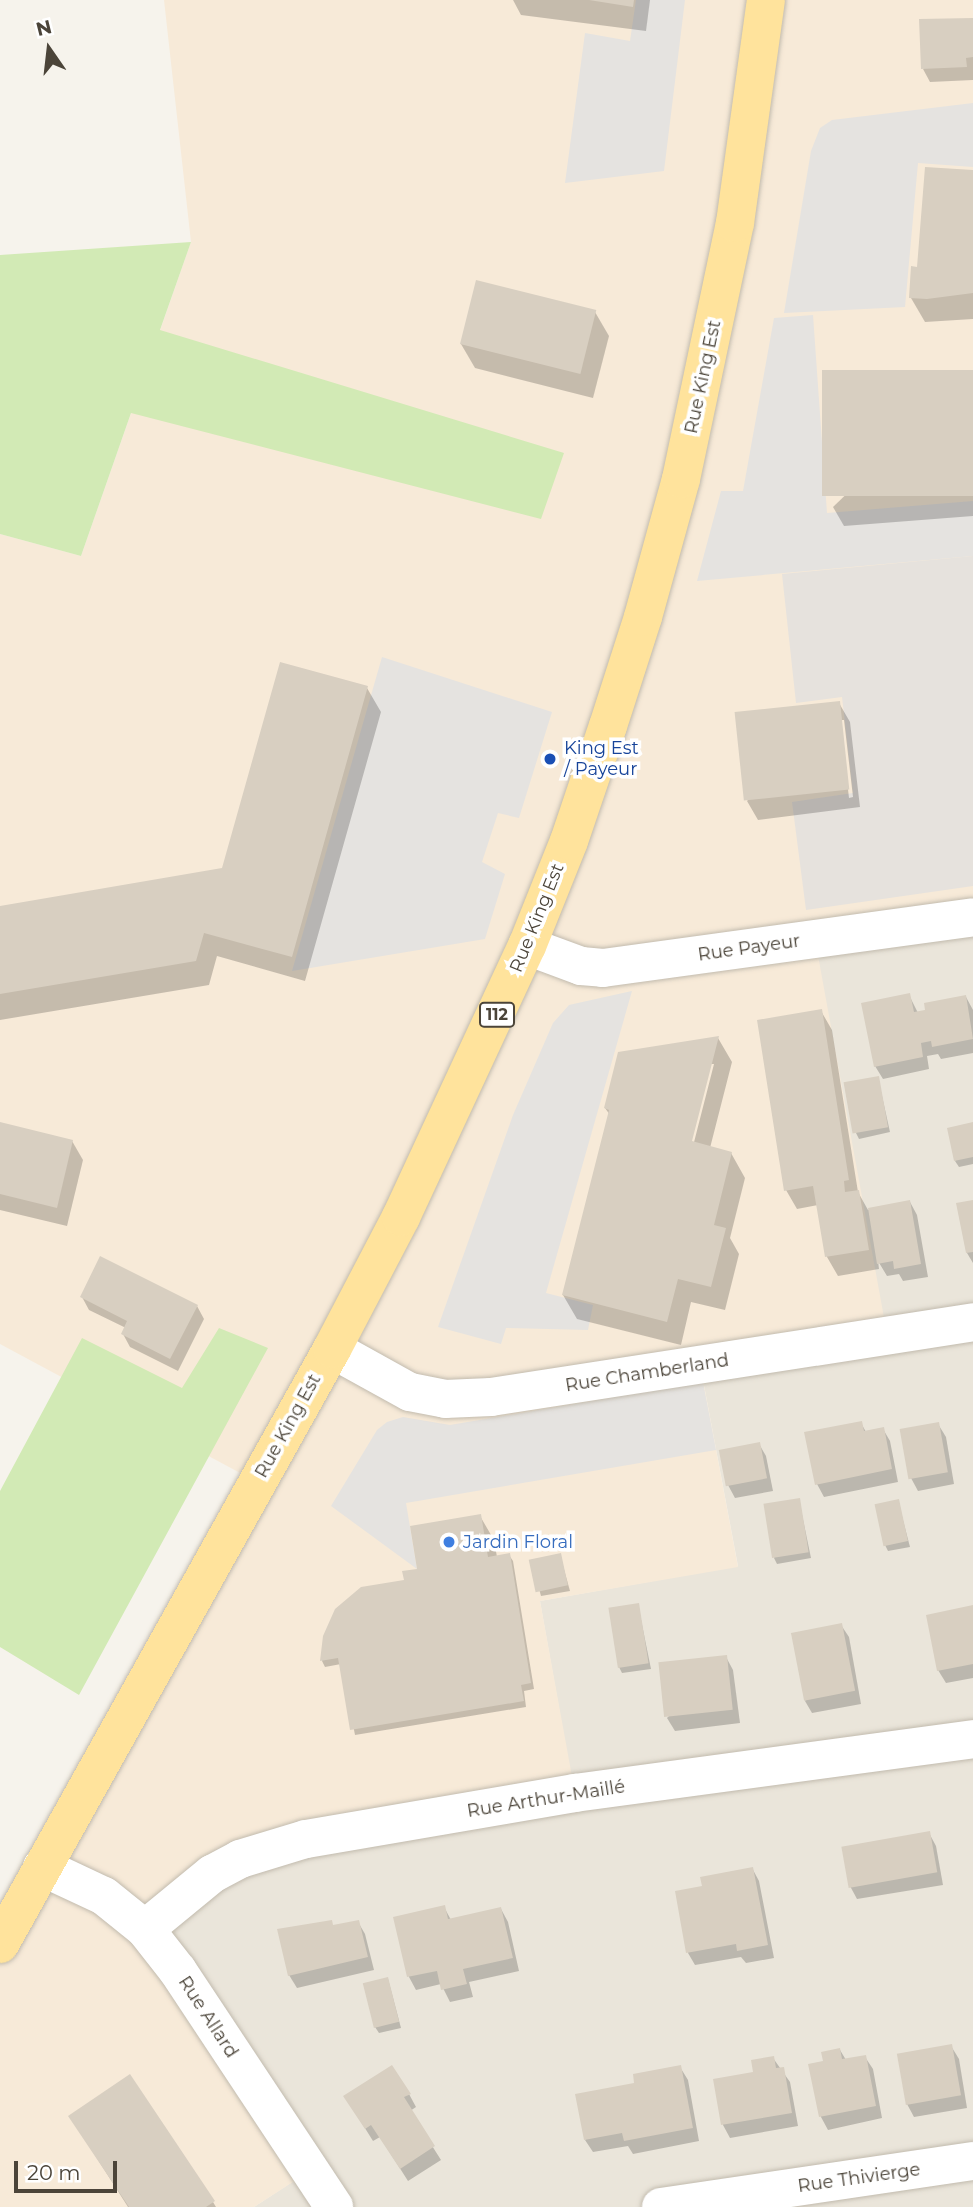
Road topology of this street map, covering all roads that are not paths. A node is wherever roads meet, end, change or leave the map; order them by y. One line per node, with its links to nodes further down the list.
1 (766, 0): 3 (main road, Rue King Est / 112)
2 (973, 916): 3 (street, Rue Payeur)
3 (527, 946): 5 (main road, Rue King Est / 112)
4 (973, 1322): 5 (street, Rue Chamberland)
5 (332, 1349): 7 (main road, Rue King Est / 112)
6 (973, 1739): 8 (street, Rue Arthur-Maillé)
7 (42, 1867): 8 (street, Rue Allard); 9 (main road, Rue King Est / 112)
8 (145, 1929): 11 (street, Rue Allard)
9 (0, 1944)
10 (973, 2161): 12 (street, Rue Thivierge)
11 (334, 2207)
12 (661, 2207)

